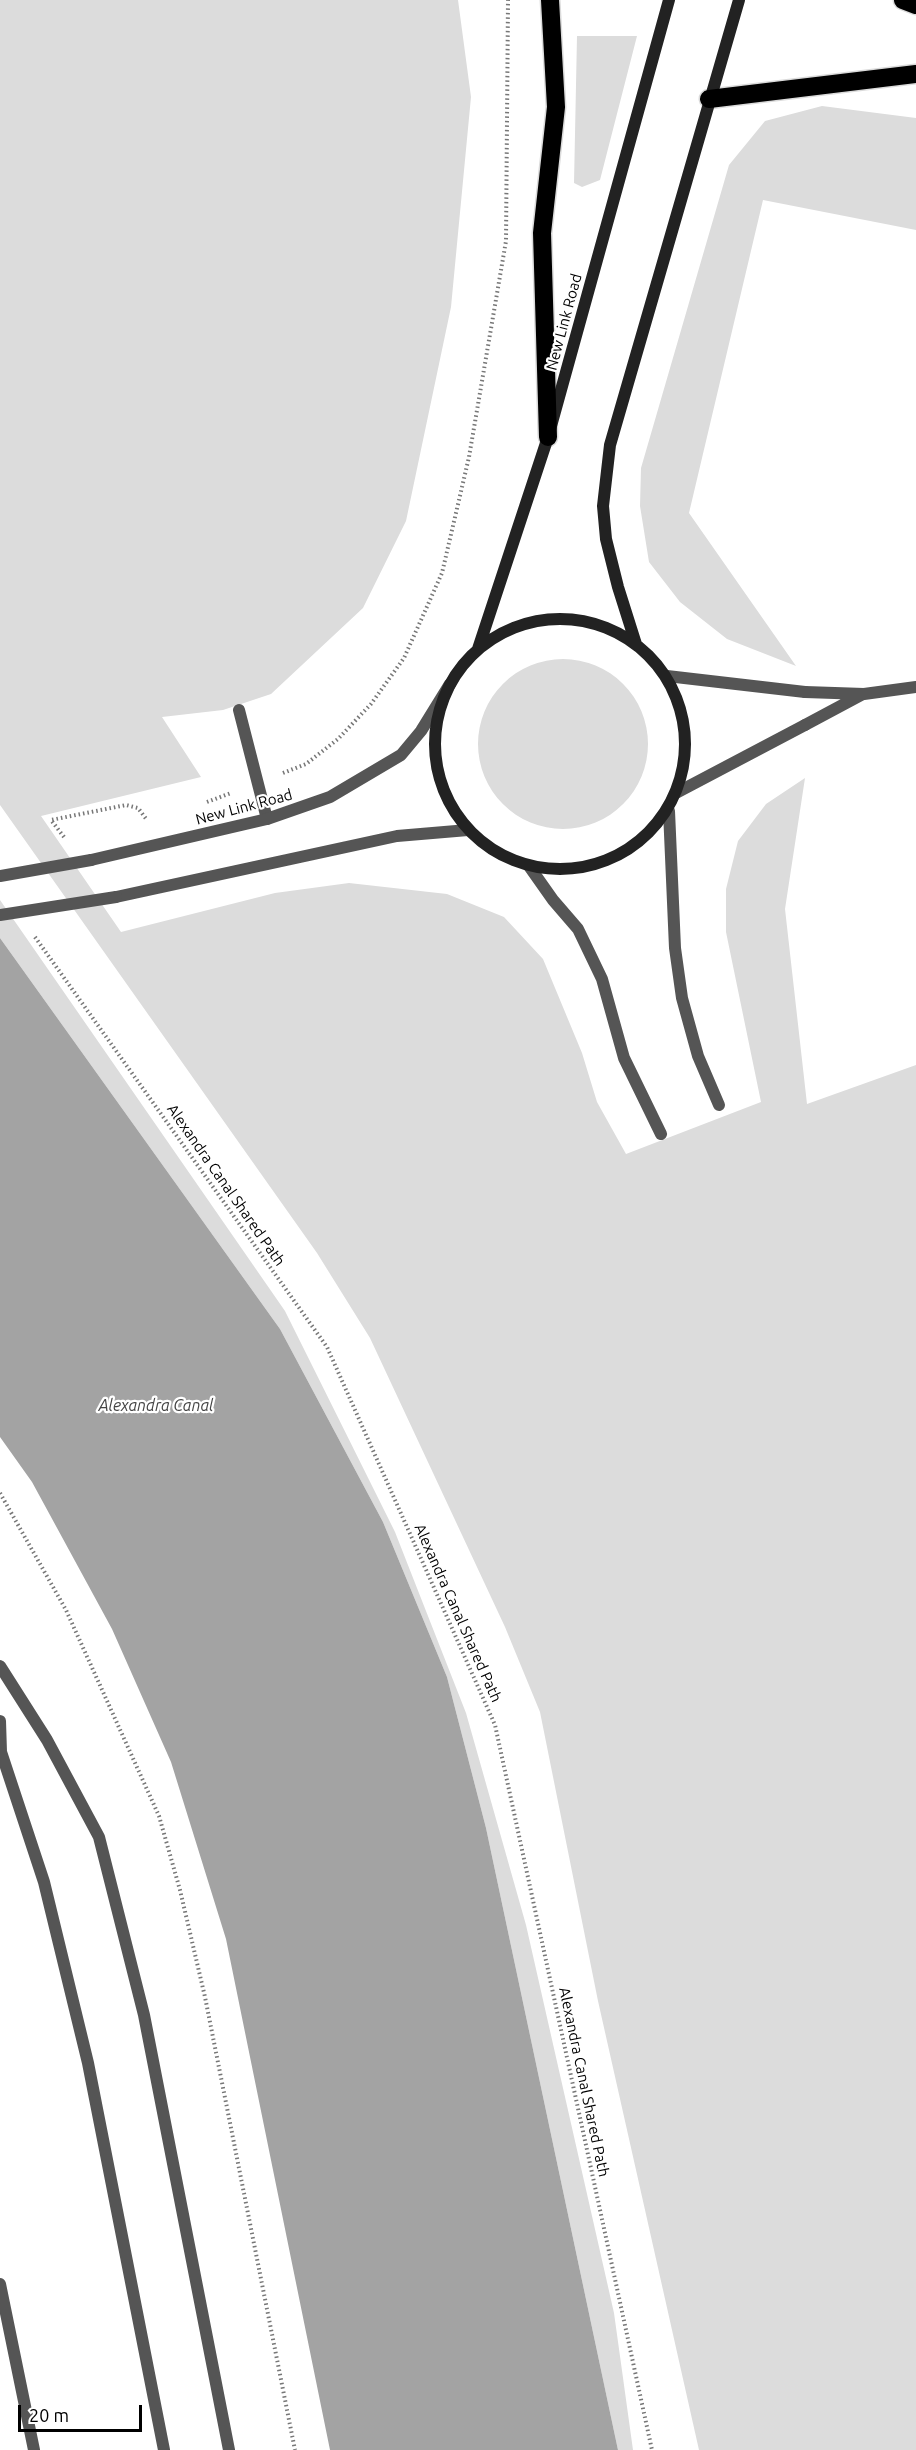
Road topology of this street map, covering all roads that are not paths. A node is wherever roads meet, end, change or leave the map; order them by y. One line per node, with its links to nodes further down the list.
1 (550, 0): 8 (highway)
2 (669, 0): 8 (street, New Link Road)
3 (740, 0): 7 (street, New Link Road)
4 (903, 0): 5 (highway)
5 (916, 5)
6 (916, 74): 7 (highway)
7 (709, 99): 9 (street, New Link Road)
8 (548, 437): 10 (street, New Link Road)
9 (636, 644): 10 (street, New Link Road); 11 (street, New Link Road)
10 (478, 649): 12 (street, New Link Road)
11 (668, 676): 14 (street); 16 (street, New Link Road)
12 (450, 684): 18 (street, New Link Road); 19 (street, New Link Road)
13 (916, 687): 14 (street)
14 (864, 693): 16 (street)
15 (239, 710): 18 (street)
16 (676, 792): 17 (street, New Link Road)
17 (669, 811): 20 (street, New Link Road); 23 (street)
18 (267, 819): 21 (street, New Link Road, bridge)
19 (468, 830): 20 (street, New Link Road); 22 (street, bridge)
20 (529, 866): 24 (street)
21 (0, 876)
22 (0, 915)
23 (719, 1105)
24 (661, 1134)
25 (0, 1666): 30 (street)
26 (0, 1721): 29 (street)
27 (0, 2284): 28 (street)
28 (34, 2450)
29 (164, 2450)
30 (229, 2450)

